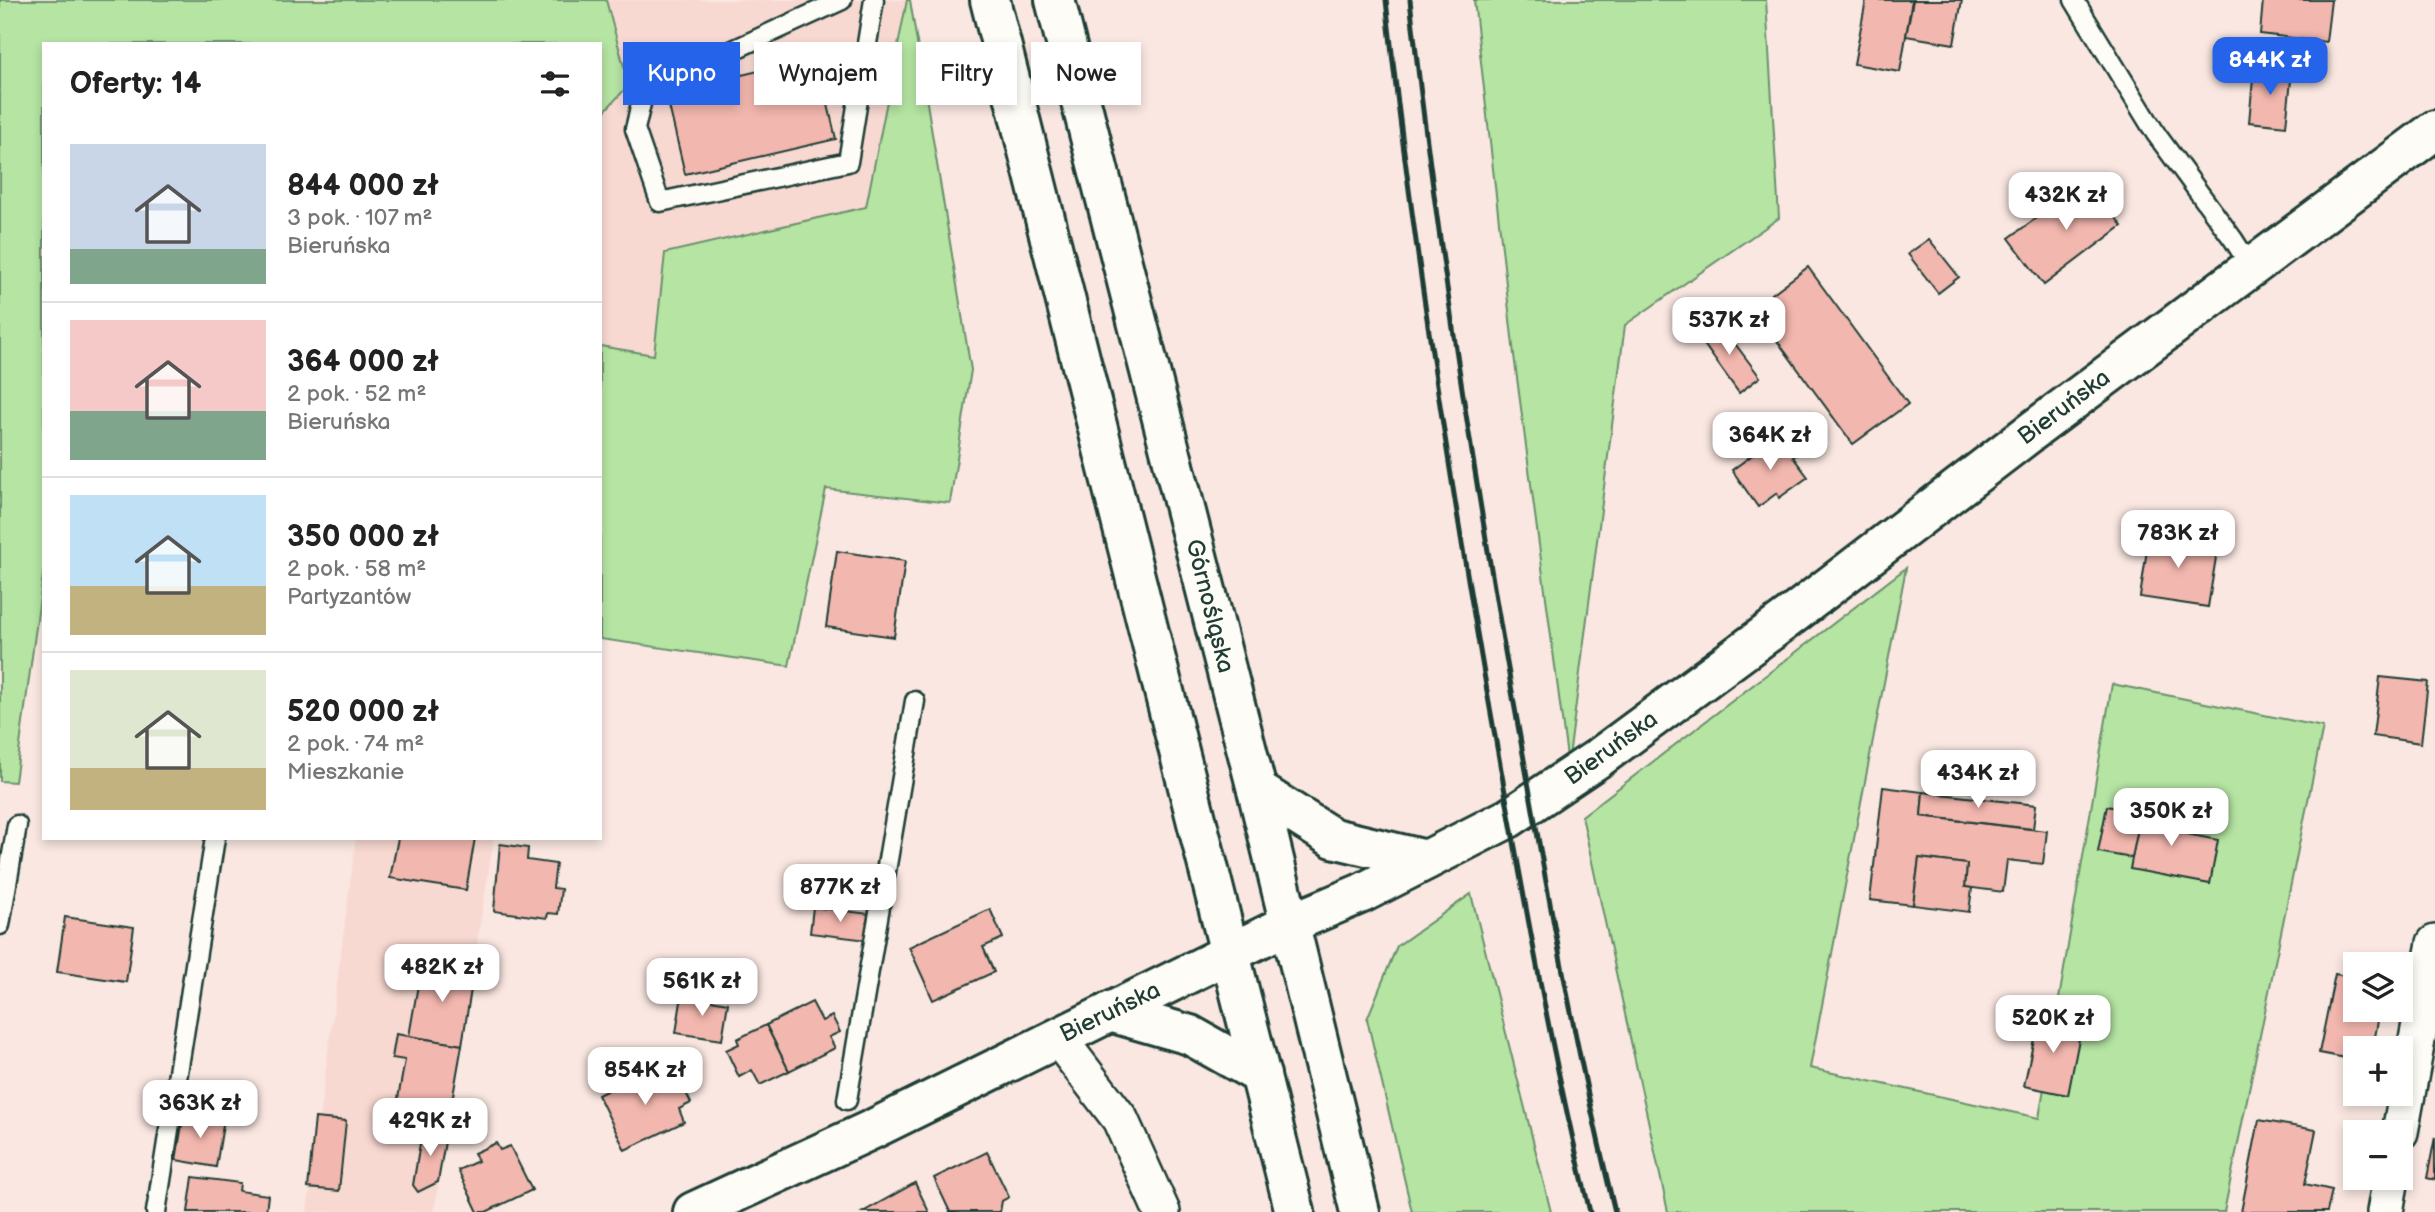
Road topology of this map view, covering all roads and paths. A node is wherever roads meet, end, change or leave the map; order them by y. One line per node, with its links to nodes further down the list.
1 (842, 0): 2 (lane)
2 (874, 0)
3 (990, 0): 16 (main road)
4 (1055, 0): 9 (main road, Górnośląska)
5 (2074, 0): 7 (lane)
6 (2435, 130): 7 (main road, Bieruńska)
7 (2251, 267): 12 (main road, Bieruńska)
8 (915, 701): 20 (lane)
9 (1257, 790): 12 (main road); 13 (main road, Górnośląska)
10 (17, 825): 14 (lane)
11 (215, 840): 23 (lane)
12 (1426, 860): 13 (main road, Bieruńska)
13 (1289, 924): 16 (main road, Bieruńska); 27 (main road, Górnośląska)
14 (0, 925)
15 (2435, 943): 21 (street)
16 (1231, 953): 17 (main road, Bieruńska); 19 (main road)
17 (1110, 1012): 18 (main road, Bieruńska); 19 (main road)
18 (1058, 1038): 24 (main road, Bieruńska); 25 (street)
19 (1261, 1075): 26 (main road)
20 (847, 1100)
21 (2402, 1120)
22 (2389, 1190): 28 (street)
23 (156, 1212)
24 (693, 1212)
25 (1162, 1212)
26 (1295, 1212)
27 (1360, 1212)
28 (2385, 1212)

